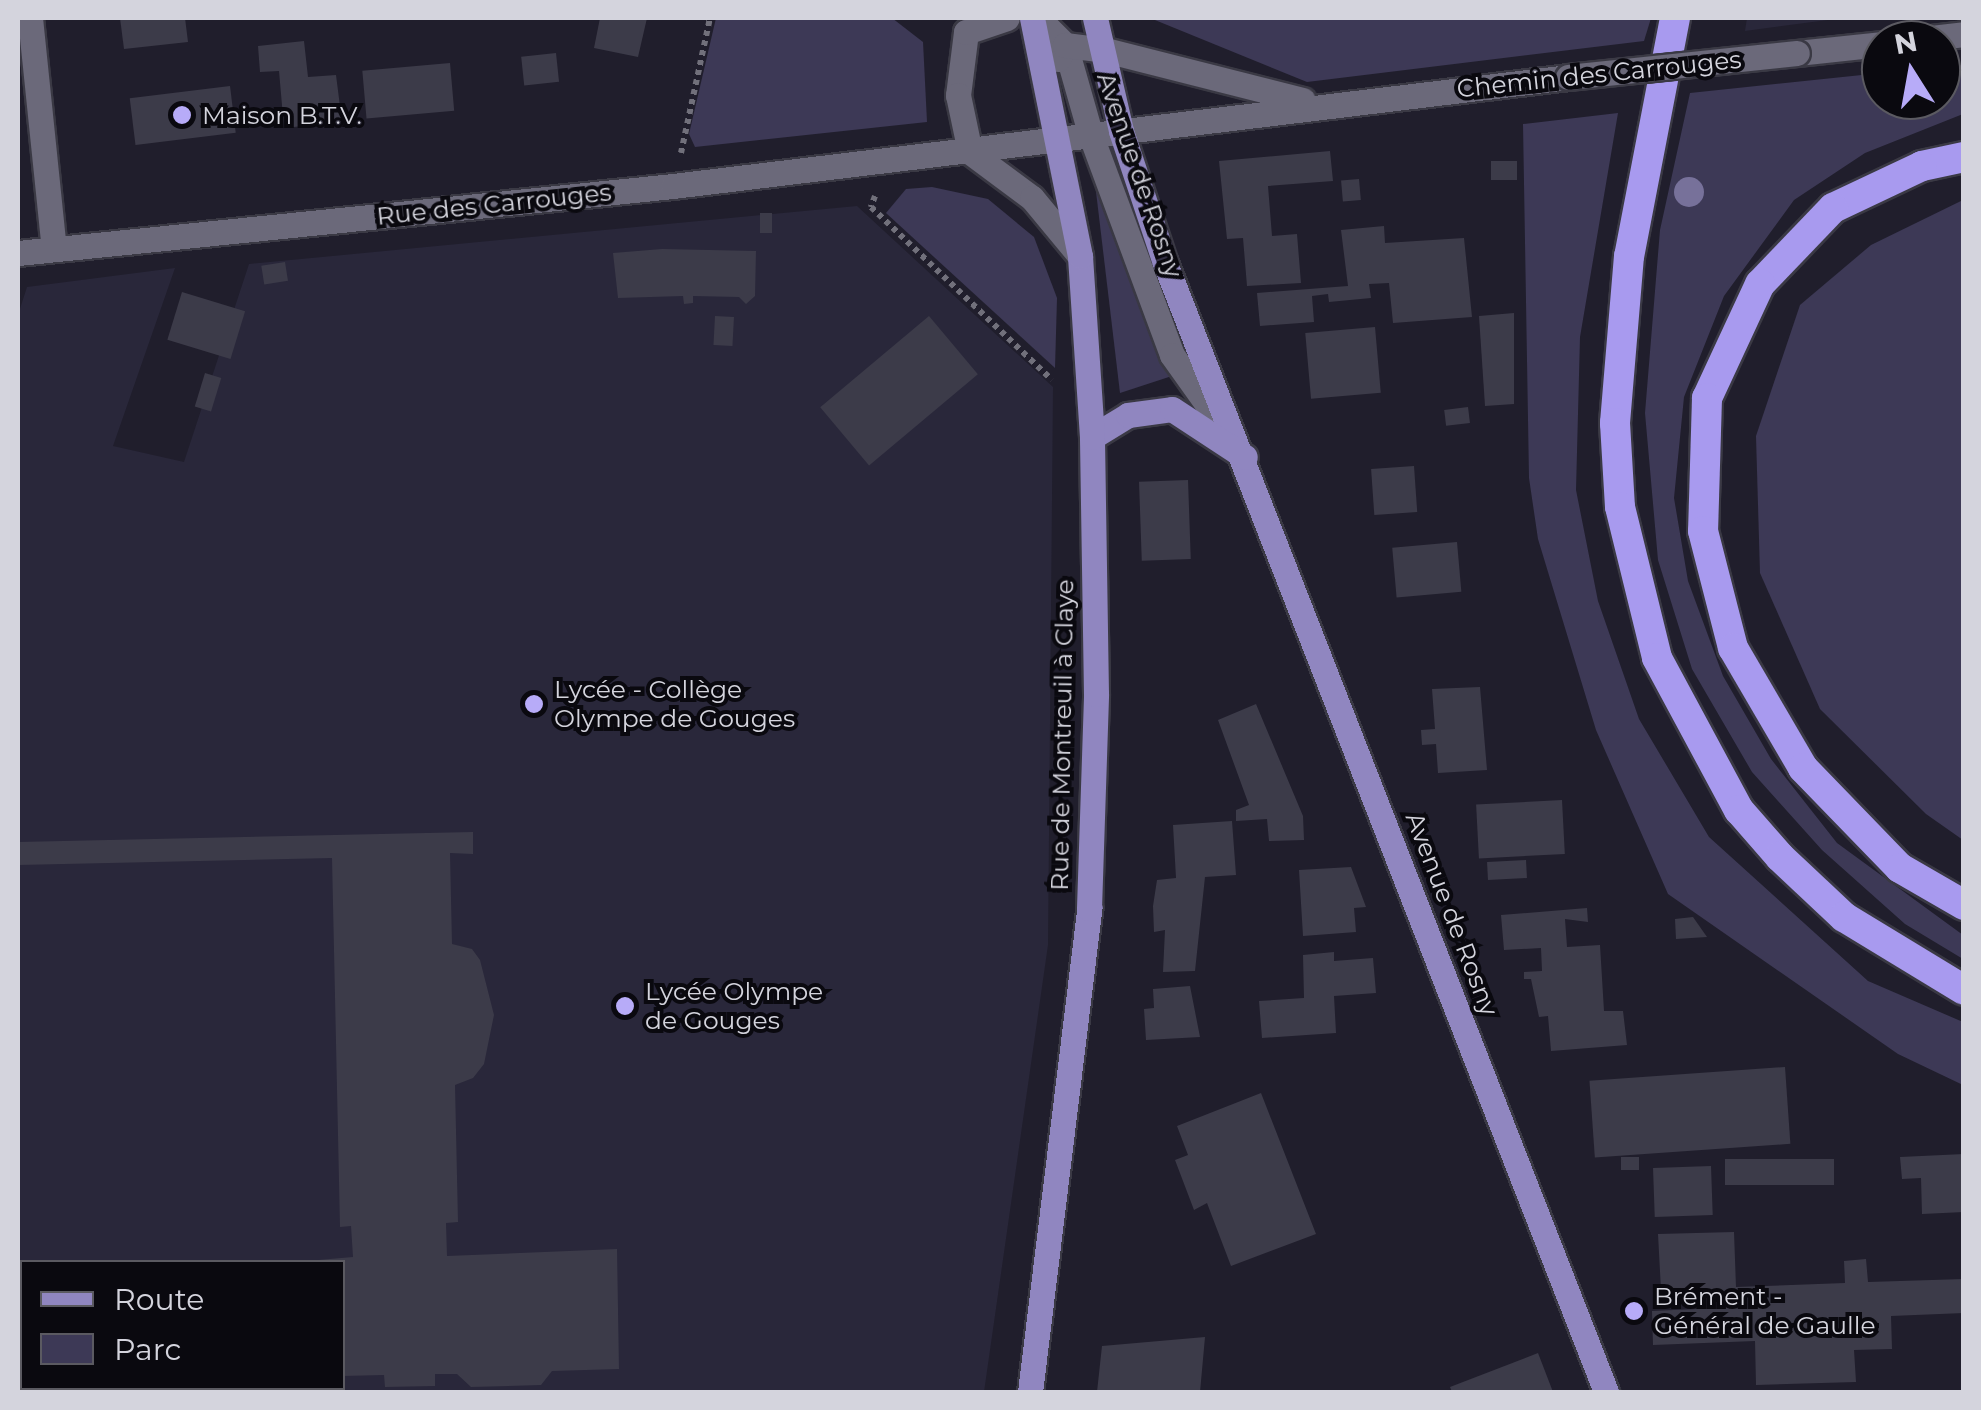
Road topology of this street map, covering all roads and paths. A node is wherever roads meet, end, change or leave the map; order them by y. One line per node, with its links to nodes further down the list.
1 (30, 18): 20 (street)
2 (710, 18): 19 (path)
3 (1007, 18): 7 (street)
4 (1035, 18): 8 (street, Avenue de Rosny); 11 (main road, Avenue de Rosny)
5 (1095, 18): 10 (main road, Avenue de Rosny)
6 (1675, 18): 26 (highway)
7 (958, 24): 16 (street)
8 (1065, 45): 10 (street, Chemin des Carrouges); 11 (street); 14 (street, Avenue de Rosny)
9 (1861, 46): 12 (street, Chemin des Carrouges, bridge)
10 (1104, 50): 12 (street, Chemin des Carrouges); 13 (main road, Avenue de Rosny)
11 (1046, 80): 15 (main road, Avenue de Rosny)
12 (1317, 104): 13 (street, Chemin des Carrouges)
13 (1122, 131): 14 (street, Chemin des Carrouges); 24 (main road, Avenue de Rosny)
14 (1091, 136): 15 (street, Chemin des Carrouges); 24 (street, Avenue de Rosny)
15 (1056, 142): 16 (street, Rue des Carrouges); 22 (main road, Avenue de Rosny)
16 (970, 152): 18 (street, Rue des Carrouges); 22 (street)
17 (1964, 157): 25 (highway)
18 (887, 161): 19 (street, Rue des Carrouges); 23 (path)
19 (673, 186): 20 (street, Rue des Carrouges)
20 (54, 249): 21 (street, Rue des Carrouges)
21 (18, 252)
22 (1080, 256): 23 (main road, Rue de Montreuil à Claye)
23 (1092, 437): 24 (main road); 27 (main road, Rue de Montreuil à Claye)
24 (1245, 457): 28 (main road, Avenue de Rosny)
25 (1964, 905)
26 (1964, 990)
27 (1030, 1392)
28 (1606, 1392)

